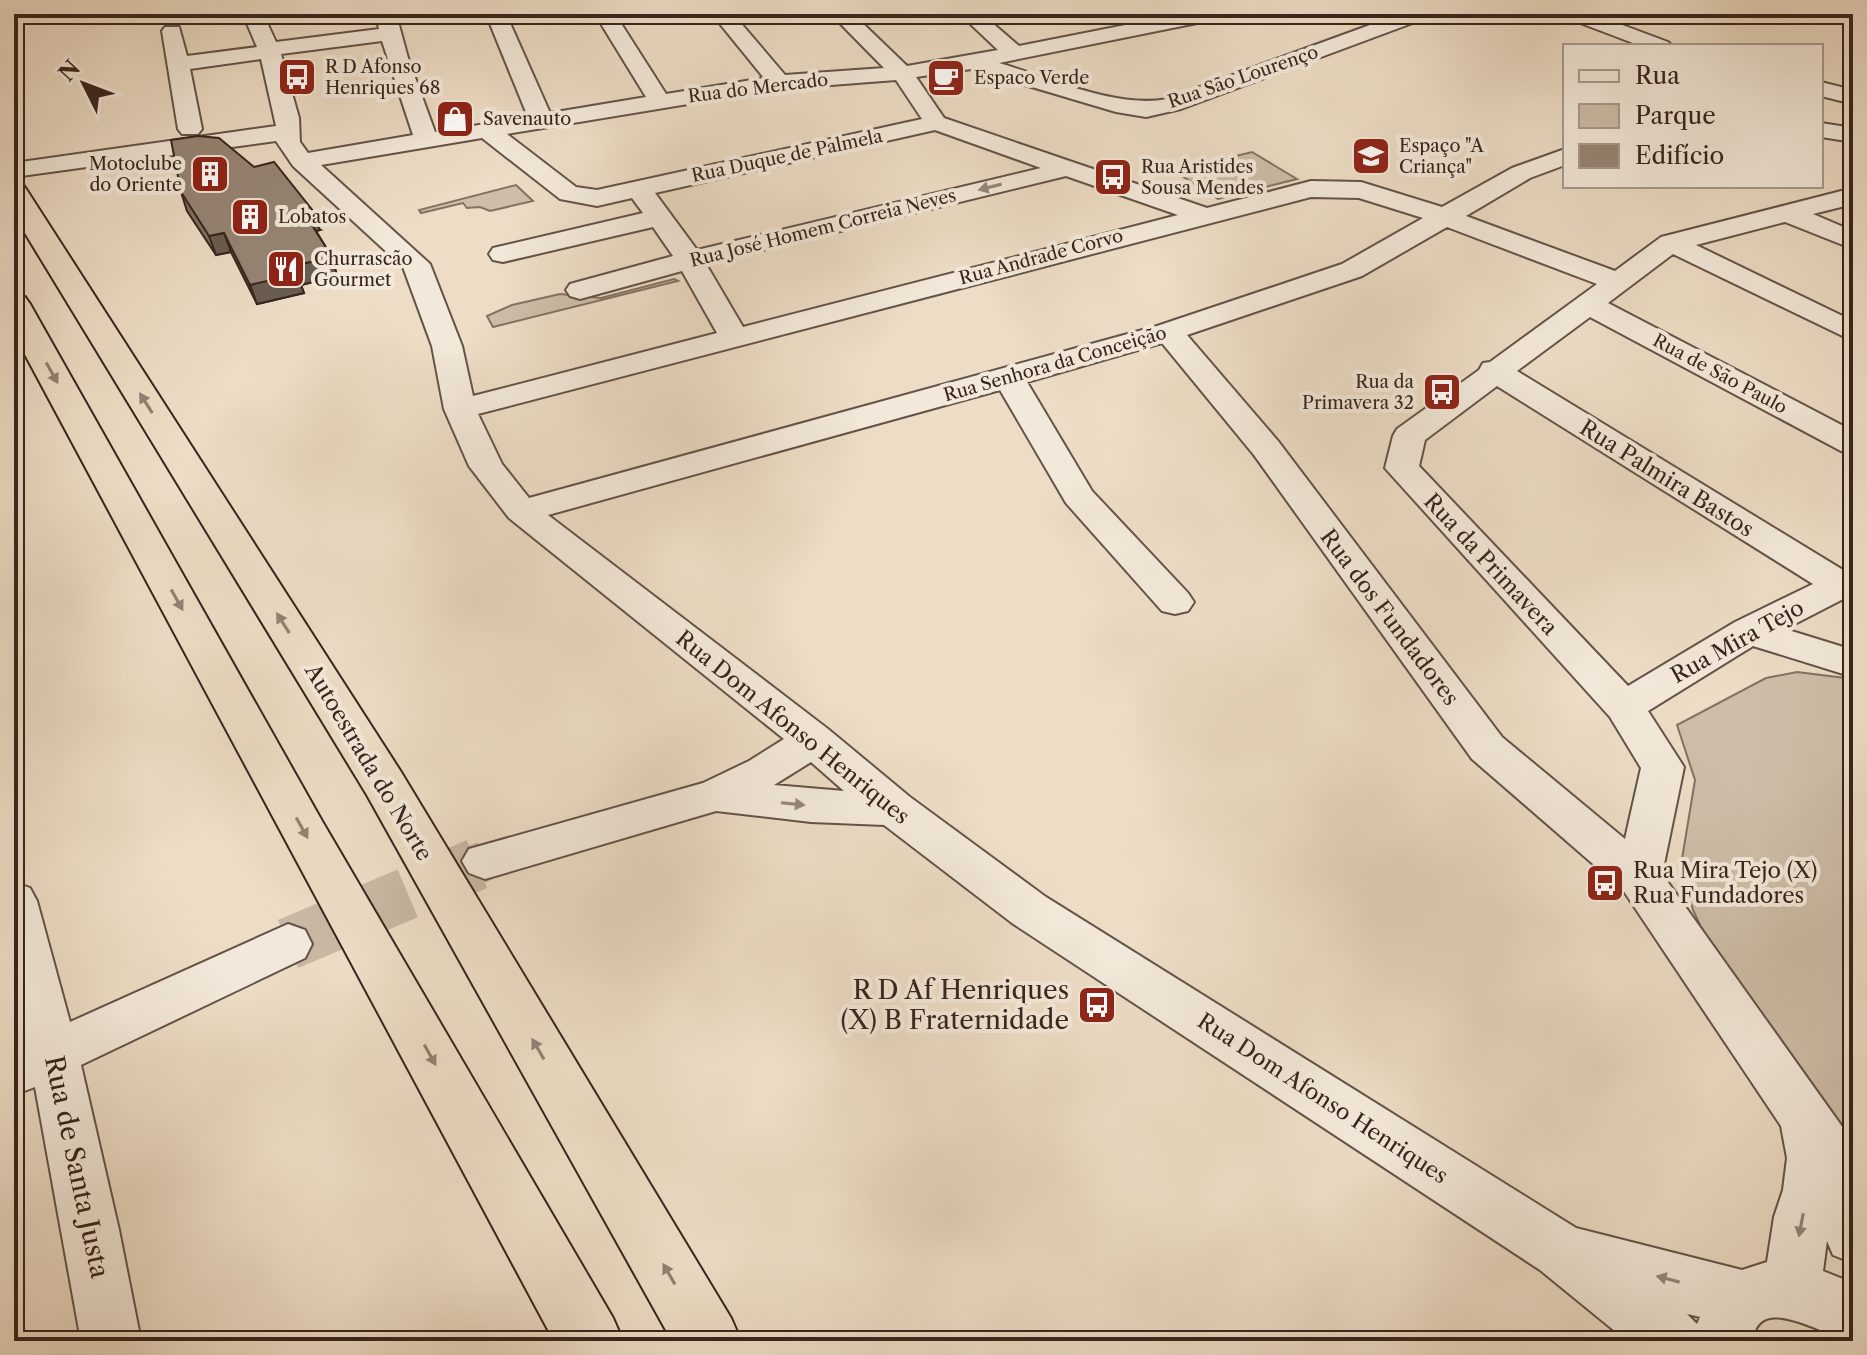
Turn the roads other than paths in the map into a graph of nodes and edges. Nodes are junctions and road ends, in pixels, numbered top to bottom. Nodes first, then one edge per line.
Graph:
1 (253, 14) edge
2 (605, 14) edge
3 (722, 14) edge
4 (970, 14) edge
5 (1212, 14) edge
6 (1419, 14) edge
7 (1574, 14) edge
8 (502, 15) edge
9 (853, 16) edge
10 (388, 24) edge
11 (172, 31) dead end
12 (1656, 44) edge
13 (269, 50) junction
14 (1014, 53) junction
15 (972, 62) junction
16 (177, 64) junction
17 (902, 73) junction
18 (779, 82) junction
19 (1823, 90) edge
20 (1853, 97) edge
21 (660, 102) junction
22 (541, 120) junction
23 (936, 123) junction
24 (190, 129) dead end
25 (485, 129) junction
26 (1823, 130) edge
27 (286, 132) junction
28 (1853, 135) edge
29 (426, 139) junction
30 (1563, 157) edge
31 (302, 161) junction
32 (1066, 169) junction
33 (14, 170) edge
34 (639, 189) junction
35 (14, 192) edge
36 (1853, 196) edge
37 (1787, 213) junction
38 (1202, 215) junction
39 (1445, 217) junction
40 (658, 218) junction
41 (1853, 241) edge
42 (1671, 243) junction
43 (503, 254) dead end
44 (690, 260) junction
45 (1617, 282) junction
46 (580, 290) dead end
47 (14, 304) edge
48 (1588, 304) junction
49 (1168, 332) junction
50 (1853, 332) edge
51 (735, 338) junction
52 (1494, 370) junction
53 (1009, 378) junction
54 (460, 409) junction
55 (1853, 444) edge
56 (521, 511) junction
57 (1847, 582) edge
58 (1175, 602) dead end
59 (1749, 631) junction
60 (1853, 664) edge
61 (1624, 707) junction
62 (813, 740) junction
63 (716, 795) junction
64 (894, 809) junction
65 (485, 861) tunnel mouth
66 (1639, 877) junction
67 (14, 901) edge
68 (288, 944) tunnel mouth
69 (34, 1063) edge
70 (1807, 1122) junction
71 (1853, 1236) edge
72 (1560, 1250) junction
73 (1752, 1310) edge
74 (1853, 1315) edge
75 (111, 1341) edge
76 (590, 1341) edge
77 (708, 1341) edge
78 (1674, 1341) edge

1 - 13 street, Rua Dom Afonso Henriques
2 - 21 street
3 - 18 street
4 - 14 street
5 - 14 street, Rua do Mercado
6 - 15 street, Rua São Lourenço
7 - 12 street
8 - 22 street
9 - 17 street
10 - 13 street
10 - 29 street
11 - 16 street
13 - 16 street
13 - 27 street, Rua Dom Afonso Henriques
14 - 15 street, Rua do Mercado
15 - 17 street, Rua do Mercado
16 - 24 street
17 - 18 street, Rua do Mercado
17 - 23 street
18 - 21 street, Rua do Mercado
19 - 20 street
21 - 22 street, Rua do Mercado
22 - 25 street, Rua do Mercado
23 - 32 street
23 - 34 street, Rua Duque de Palmela
25 - 29 street, Rua do Mercado
25 - 34 street, Rua Duque de Palmela
26 - 28 street
27 - 31 street, Rua Dom Afonso Henriques
27 - 33 street
29 - 31 street, Rua do Mercado
30 - 39 street, Rua Senhora da Conceição
31 - 54 street, Rua Dom Afonso Henriques
32 - 38 street
32 -> 44 street, Rua José Homem Correia Neves
34 - 40 street
77 -> 35 highway, Autoestrada do Norte
36 - 37 street, Rua da Primavera
37 - 41 street
37 - 42 street, Rua da Primavera
38 - 39 street, Rua Andrade Corvo
38 - 51 street, Rua Andrade Corvo
39 - 45 street, Rua Andrade Corvo
39 - 49 street, Rua Senhora da Conceição
40 - 43 street
40 - 44 street
42 - 45 street, Rua da Primavera
42 - 50 street
44 - 46 street, Rua José Homem Correia Neves
44 - 51 street
45 - 48 street, Rua da Primavera
47 -> 76 highway
48 - 52 street, Rua da Primavera
48 - 55 street, Rua de São Paulo
49 - 53 street, Rua Senhora da Conceição
49 - 66 street, Rua dos Fundadores
51 - 54 street, Rua Andrade Corvo
52 - 57 street, Rua Palmira Bastos
52 - 61 street, Rua da Primavera
53 - 56 street, Rua Senhora da Conceição
53 - 58 street
54 - 56 street, Rua Dom Afonso Henriques
56 - 62 street, Rua Dom Afonso Henriques
57 - 59 street, Rua Mira Tejo
59 - 60 street
59 - 61 street, Rua Mira Tejo
61 - 66 street, Rua da Primavera
62 - 63 street
62 - 64 street, Rua Dom Afonso Henriques
63 -> 64 street
63 - 65 street
64 - 72 street, Rua Dom Afonso Henriques
66 - 70 street
67 - 69 street, Rua de Santa Justa
68 - 69 street
69 - 75 street, Rua de Santa Justa
70 - 71 street
70 -> 73 street
73 -> 72 street, Rua Dom Afonso Henriques
72 - 78 street, Rua Dom Afonso Henriques
73 - 74 street, Rua Dom Afonso Henriques

